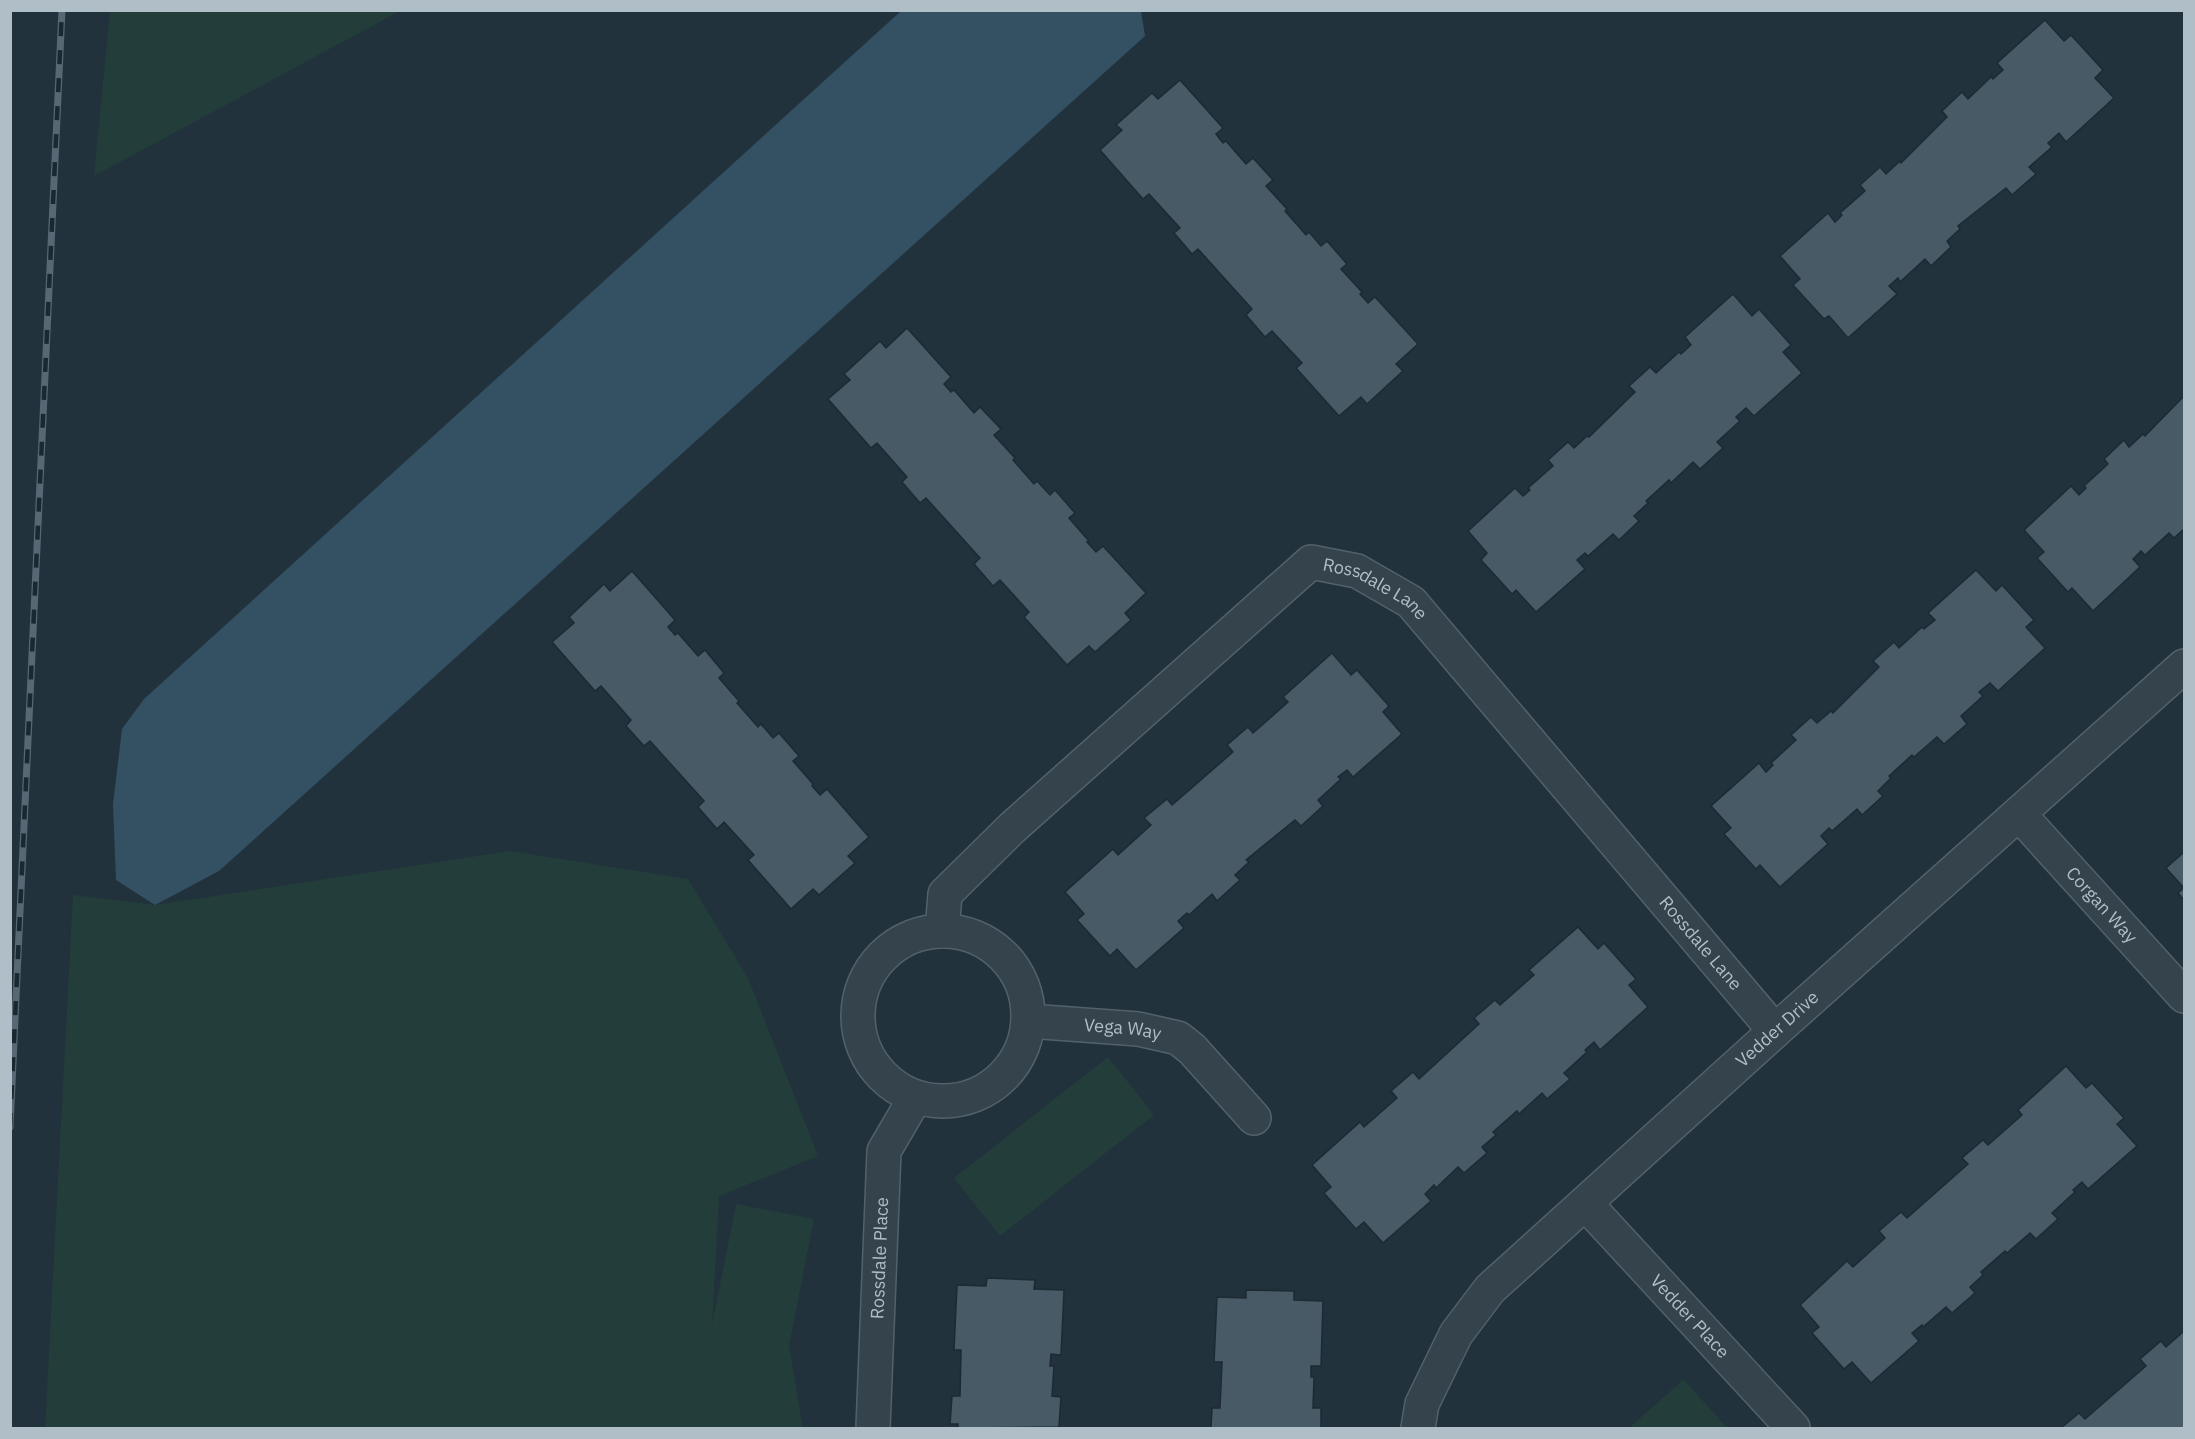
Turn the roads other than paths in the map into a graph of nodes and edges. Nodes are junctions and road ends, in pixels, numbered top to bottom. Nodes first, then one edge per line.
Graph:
1 (2184, 666) edge
2 (2019, 814) junction
3 (942, 931) junction
4 (2184, 996) edge
5 (1029, 1021) junction
6 (1775, 1031) junction
7 (915, 1098) junction
8 (1254, 1118) dead end
9 (1586, 1204) junction
10 (873, 1428) edge
11 (1418, 1428) edge
12 (1793, 1428) edge

1 - 2 street, Vedder Drive
2 - 4 street, Corgan Way
2 - 6 street, Vedder Drive
3 - 5 street
3 - 6 street, Rossdale Lane
3 - 7 street
5 - 7 street
5 - 8 street, Vega Way
6 - 9 street, Vedder Drive
7 - 10 street, Rossdale Place
9 - 11 street, Vedder Drive
9 - 12 street, Vedder Place

